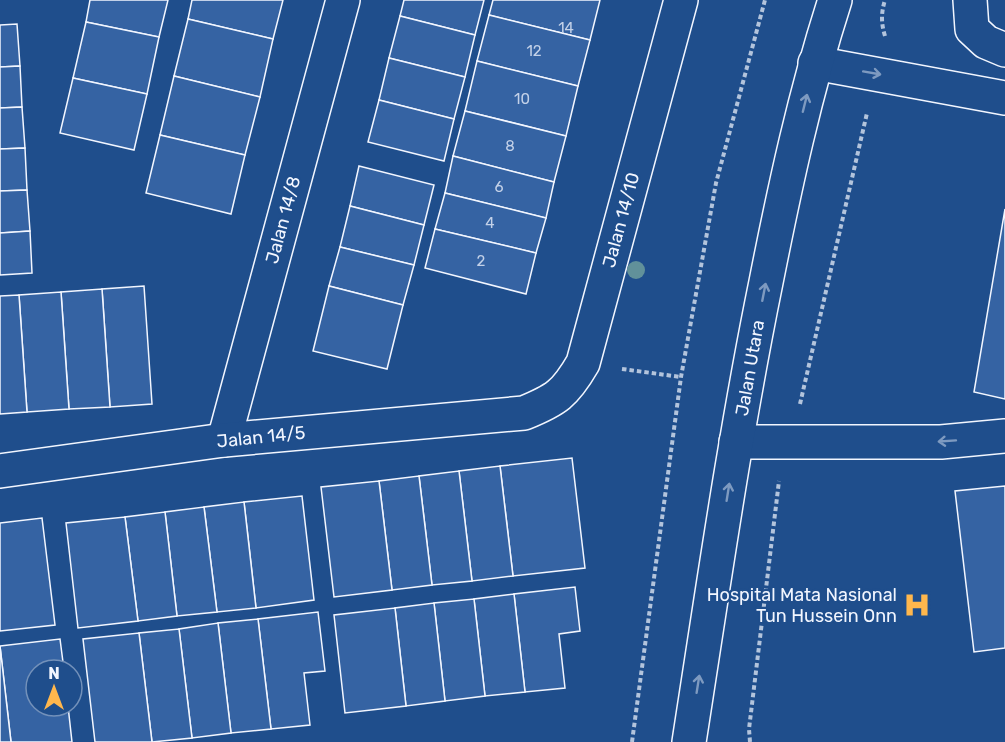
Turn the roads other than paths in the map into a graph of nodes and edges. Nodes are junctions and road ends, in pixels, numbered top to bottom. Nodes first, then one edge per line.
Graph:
1 (343, 0) edge
2 (681, 0) edge
3 (835, 0) edge
4 (970, 0) edge
5 (1005, 50) edge
6 (815, 63) junction
7 (1005, 98) edge
8 (524, 413) joint
9 (1005, 436) edge
10 (224, 440) junction
11 (736, 442) junction
12 (0, 471) edge
13 (688, 742) edge

1 - 10 street, Jalan 14/8
2 - 8 street, Jalan 14/10
3 - 6 street, Jalan Utara
4 - 5 street
6 -> 7 street
11 -> 6 street, Jalan Utara
8 - 10 street, Jalan 14/5
9 -> 11 street
10 - 12 street, Jalan 14/5
13 -> 11 street, Jalan Utara

